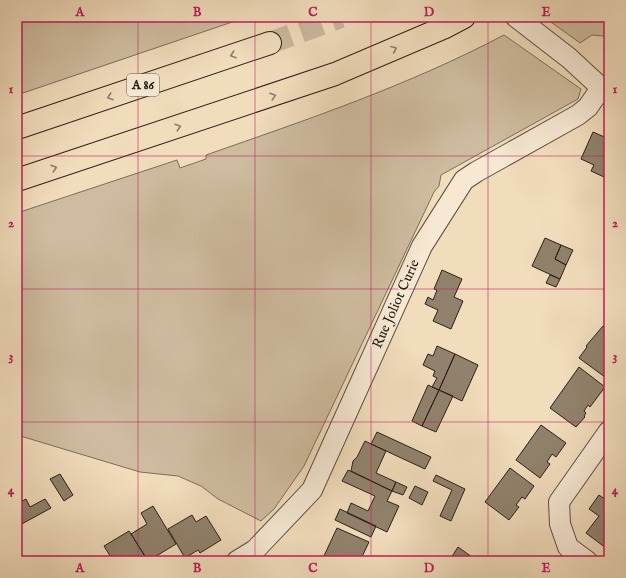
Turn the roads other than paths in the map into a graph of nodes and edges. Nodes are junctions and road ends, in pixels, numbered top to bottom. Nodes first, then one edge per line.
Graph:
1 (464, 17) edge
2 (516, 17) edge
3 (270, 42) tunnel mouth
4 (605, 91) edge
5 (17, 128) edge
6 (17, 180) edge
7 (609, 431) edge
8 (237, 561) edge
9 (587, 561) edge

6 -> 1 highway
2 - 4 street
3 -> 5 highway, A 86
4 - 8 street, Rue Joliot Curie
7 - 9 street

